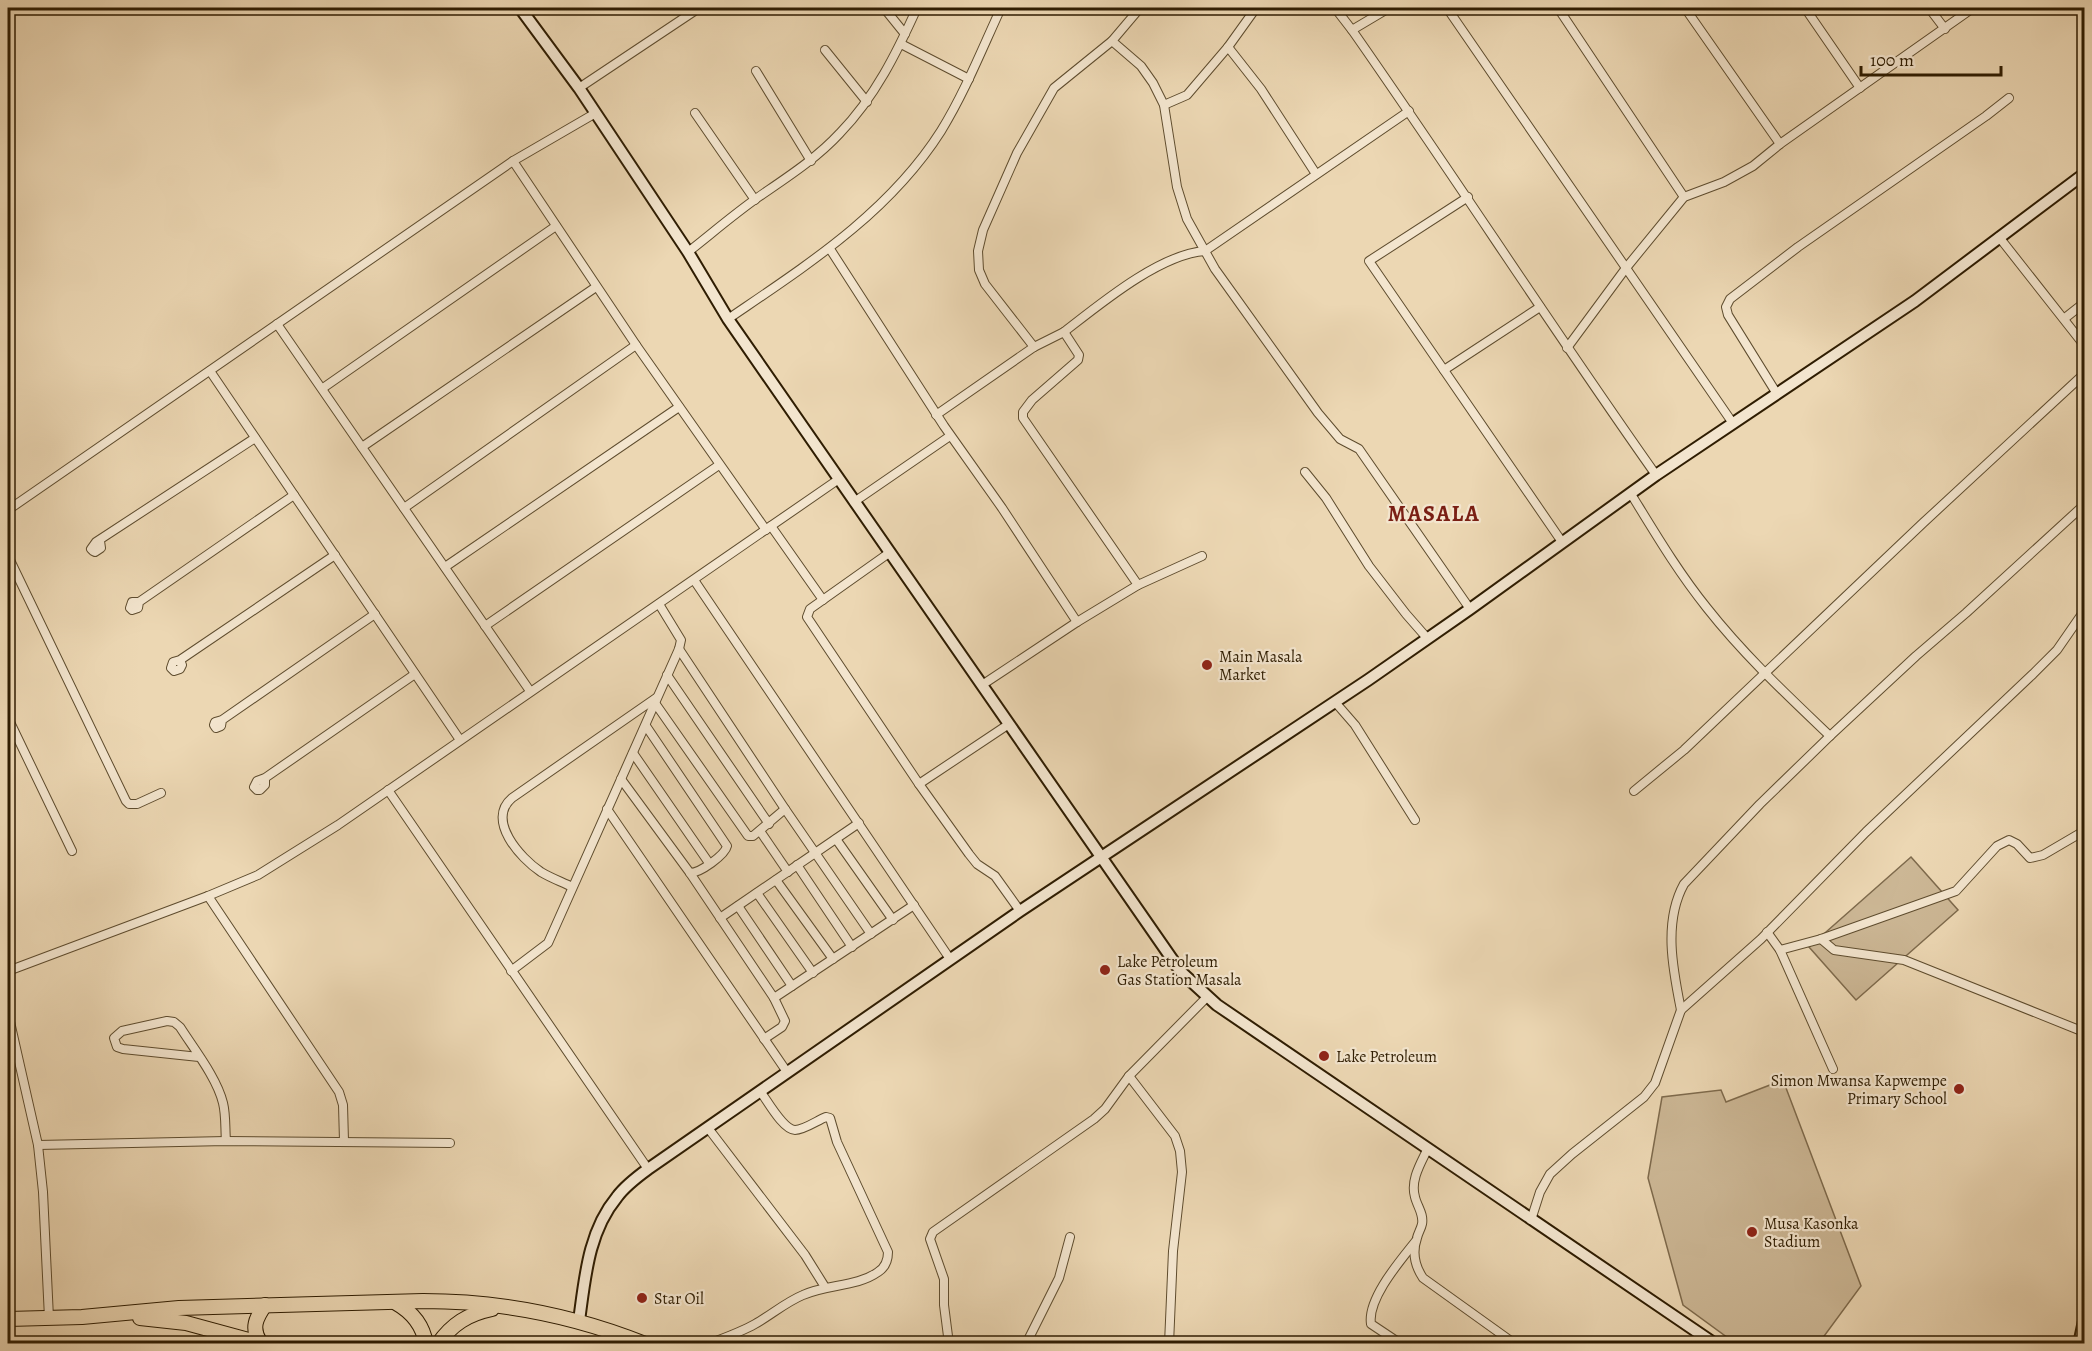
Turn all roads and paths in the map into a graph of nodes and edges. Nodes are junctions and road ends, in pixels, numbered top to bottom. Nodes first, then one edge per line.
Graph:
1 (520, 8) edge
2 (699, 8) edge
3 (884, 8) edge
4 (916, 8) edge
5 (1001, 8) edge
6 (1140, 8) edge
7 (1256, 8) edge
8 (1335, 8) edge
9 (1389, 8) edge
10 (1447, 8) edge
11 (1558, 8) edge
12 (1685, 8) edge
13 (1805, 8) edge
14 (1929, 8) edge
15 (1973, 8) edge
16 (1945, 29) junction
17 (1352, 30) junction
18 (905, 34) junction
19 (1112, 41) junction
20 (901, 44) junction
21 (1228, 47) junction
22 (825, 50) dead end
23 (756, 71) dead end
24 (969, 79) junction
25 (579, 88) junction
26 (1860, 88) junction
27 (2009, 98) dead end
28 (867, 102) junction
29 (1164, 105) junction
30 (1409, 111) junction
31 (695, 113) dead end
32 (594, 114) junction
33 (1780, 144) junction
34 (513, 161) junction
35 (811, 161) junction
36 (1316, 174) junction
37 (2085, 174) edge
38 (1468, 197) junction
39 (1684, 197) junction
40 (755, 200) junction
41 (556, 226) junction
42 (2000, 237) junction
43 (830, 249) junction
44 (1205, 251) junction
45 (688, 252) junction
46 (1626, 268) junction
47 (596, 287) junction
48 (2085, 303) edge
49 (1540, 307) junction
50 (2065, 318) junction
51 (728, 319) junction
52 (277, 324) junction
53 (1064, 332) junction
54 (636, 345) junction
55 (2085, 345) edge
56 (1034, 347) junction
57 (1567, 348) junction
58 (1444, 370) junction
59 (210, 371) junction
60 (2085, 374) edge
61 (323, 388) junction
62 (1777, 394) junction
63 (679, 407) junction
64 (936, 415) junction
65 (1732, 422) junction
66 (950, 436) junction
67 (255, 438) junction
68 (362, 447) junction
69 (719, 465) junction
70 (1305, 472) dead end
71 (1656, 475) junction
72 (839, 480) junction
73 (1631, 494) junction
74 (294, 495) junction
75 (854, 502) junction
76 (2085, 505) edge
77 (404, 508) junction
78 (8, 510) edge
79 (769, 528) junction
80 (100, 541) dead end
81 (1562, 542) junction
82 (889, 553) junction
83 (335, 555) junction
84 (8, 556) edge
85 (1202, 556) dead end
86 (445, 567) junction
87 (694, 580) junction
88 (1138, 585) junction
89 (823, 600) junction
90 (139, 602) dead end
91 (659, 604) junction
92 (1470, 609) junction
93 (2085, 611) edge
94 (375, 614) junction
95 (1077, 622) junction
96 (485, 626) junction
97 (1427, 638) junction
98 (679, 649) junction
99 (180, 660) dead end
100 (1765, 673) junction
101 (415, 674) junction
102 (667, 675) junction
103 (982, 685) junction
104 (530, 692) junction
105 (656, 700) junction
106 (1335, 702) junction
107 (8, 718) edge
108 (222, 720) dead end
109 (1010, 724) junction
110 (646, 726) junction
111 (1830, 736) junction
112 (460, 740) junction
113 (633, 753) junction
114 (265, 778) dead end
115 (621, 779) junction
116 (919, 784) junction
117 (388, 790) junction
118 (1634, 791) dead end
119 (161, 793) dead end
120 (607, 809) junction
121 (785, 809) junction
122 (1415, 820) dead end
123 (859, 823) junction
124 (769, 824) junction
125 (760, 831) junction
126 (2085, 831) edge
127 (836, 839) junction
128 (72, 851) dead end
129 (815, 853) junction
130 (1101, 858) junction
131 (710, 863) junction
132 (797, 865) junction
133 (788, 872) junction
134 (690, 873) junction
135 (776, 880) junction
136 (572, 887) junction
137 (757, 893) junction
138 (208, 896) junction
139 (914, 905) junction
140 (738, 906) junction
141 (1020, 910) junction
142 (720, 918) junction
143 (893, 920) junction
144 (1767, 932) junction
145 (871, 934) junction
146 (1821, 939) junction
147 (852, 946) junction
148 (1780, 950) junction
149 (833, 959) junction
150 (950, 959) junction
151 (8, 971) edge
152 (511, 971) junction
153 (813, 973) junction
154 (792, 986) junction
155 (1207, 997) junction
156 (774, 998) junction
157 (1681, 1011) junction
158 (8, 1012) edge
159 (2085, 1032) edge
160 (764, 1039) junction
161 (199, 1057) junction
162 (1833, 1069) dead end
163 (787, 1072) junction
164 (1129, 1076) junction
165 (760, 1091) junction
166 (708, 1128) junction
167 (226, 1141) junction
168 (344, 1141) junction
169 (450, 1143) dead end
170 (38, 1145) junction
171 (1428, 1148) junction
172 (648, 1169) junction
173 (1532, 1220) junction
174 (1070, 1237) dead end
175 (1416, 1241) junction
176 (825, 1287) junction
177 (396, 1303) junction
178 (265, 1305) junction
179 (503, 1307) junction
180 (111, 1314) junction
181 (49, 1318) junction
182 (8, 1319) edge
183 (579, 1321) junction
184 (2085, 1321) edge
185 (261, 1343) edge
186 (426, 1344) edge
187 (438, 1344) edge
188 (645, 1344) edge
189 (708, 1344) edge
190 (949, 1344) edge
191 (1026, 1344) edge
192 (1170, 1344) edge
193 (1401, 1344) edge
194 (1515, 1344) edge
195 (1715, 1344) edge
196 (2079, 1344) edge

1 - 25 street
2 - 25 street
3 - 18 street
4 - 18 street
5 - 24 street
6 - 19 street
7 - 21 street
8 - 17 street
9 - 17 street
10 - 46 street
11 - 39 street
12 - 33 street
13 - 26 street
14 - 16 street
15 - 16 street
16 - 26 street
17 - 30 street
18 - 20 street
19 - 29 street
19 - 56 street
20 - 24 street
20 - 28 street
21 - 29 street
21 - 36 street
22 - 28 street
23 - 35 street
24 - 43 street
25 - 32 street
26 - 33 street
27 - 62 street
28 - 35 street
29 - 44 street
30 - 36 street
30 - 38 street
31 - 40 street
32 - 34 street
32 - 45 street
33 - 39 street
34 - 41 street
34 - 52 street
35 - 40 street
36 - 44 street
37 - 42 street
38 - 49 street
38 - 58 street
39 - 46 street
40 - 45 street
41 - 47 street
41 - 61 street
42 - 50 street
42 - 62 street
43 - 51 street
43 - 64 street
44 - 53 street
44 - 92 street
45 - 51 street
46 - 57 street
46 - 65 street
47 - 54 street
47 - 68 street
48 - 50 street
49 - 57 street
49 - 58 street
50 - 55 street
51 - 72 street
52 - 59 street
52 - 61 street
53 - 56 street
53 - 88 street
54 - 63 street
54 - 77 street
56 - 64 street
57 - 71 street
58 - 81 street
59 - 67 street
59 - 78 street
60 - 100 street
61 - 68 street
62 - 65 street
63 - 69 street
63 - 86 street
64 - 66 street
65 - 71 street
66 - 75 street
66 - 95 street
67 - 74 street
67 - 80 street
68 - 77 street
69 - 79 street
69 - 96 street
70 - 97 street
71 - 73 street
72 - 75 street
72 - 79 street
73 - 81 street
73 - 100 street
74 - 83 street
74 - 90 street
75 - 82 street
76 - 111 street
77 - 86 street
79 - 87 street
79 - 89 street
81 - 92 street
82 - 89 street
82 - 103 street
83 - 94 street
83 - 99 street
84 - 119 street
85 - 88 street
86 - 96 street
87 - 91 street
87 - 123 street
88 - 95 street
89 - 116 street
91 - 98 street
91 - 104 street
92 - 97 street
93 - 144 street
94 - 101 street
94 - 108 street
95 - 103 street
96 - 104 street
97 - 106 street
98 - 102 street
98 - 121 street
100 - 111 street
100 - 118 street
101 - 112 street
101 - 114 street
102 - 105 street
102 - 124 street
103 - 109 street
104 - 112 street
105 - 110 street
105 - 125 street
105 - 136 street
106 - 122 street
106 - 130 street
107 - 128 street
109 - 116 street
109 - 130 street
110 - 113 street
110 - 131 street
111 - 157 street
112 - 117 street
113 - 115 street
113 - 131 street
115 - 120 street
115 - 134 street
116 - 141 street
117 - 138 street
117 - 152 street
120 - 136 street
120 - 160 street
121 - 124 street
121 - 129 street
123 - 127 street
123 - 139 street
124 - 125 street
125 - 133 street
126 - 146 street
127 - 129 street
127 - 143 street
129 - 132 street
129 - 145 street
130 - 141 street
130 - 155 street
131 - 134 street
132 - 133 street
132 - 147 street
133 - 135 street
134 - 142 street
135 - 137 street
135 - 149 street
136 - 152 street
137 - 140 street
137 - 153 street
138 - 151 street
138 - 168 street
139 - 143 street
139 - 150 street
140 - 142 street
140 - 154 street
141 - 150 street
142 - 156 street
143 - 145 street
144 - 148 street
144 - 157 street
145 - 147 street
146 - 148 street
146 - 159 street
147 - 149 street
148 - 162 street
149 - 153 street
150 - 163 street
152 - 172 street
153 - 154 street
154 - 156 street
155 - 164 street
155 - 171 street
156 - 160 street
157 - 173 street
158 - 170 street
160 - 163 street
161 - 161 street
161 - 167 street
163 - 165 street
164 - 190 street
164 - 192 street
165 - 166 street
165 - 176 street
166 - 172 street
166 - 176 street
167 - 168 street
167 - 170 street
168 - 169 street
170 - 181 street
171 - 173 street
171 - 175 street
172 - 183 street
173 - 195 street
174 - 191 street
175 - 193 street
175 - 194 street
176 - 189 street
177 - 178 highway
177 - 179 highway
177 - 186 highway
178 - 180 highway
178 - 185 highway
179 - 183 highway
179 - 187 highway
180 - 181 highway
180 - 185 highway
181 - 182 highway
183 - 188 highway
184 - 196 street

